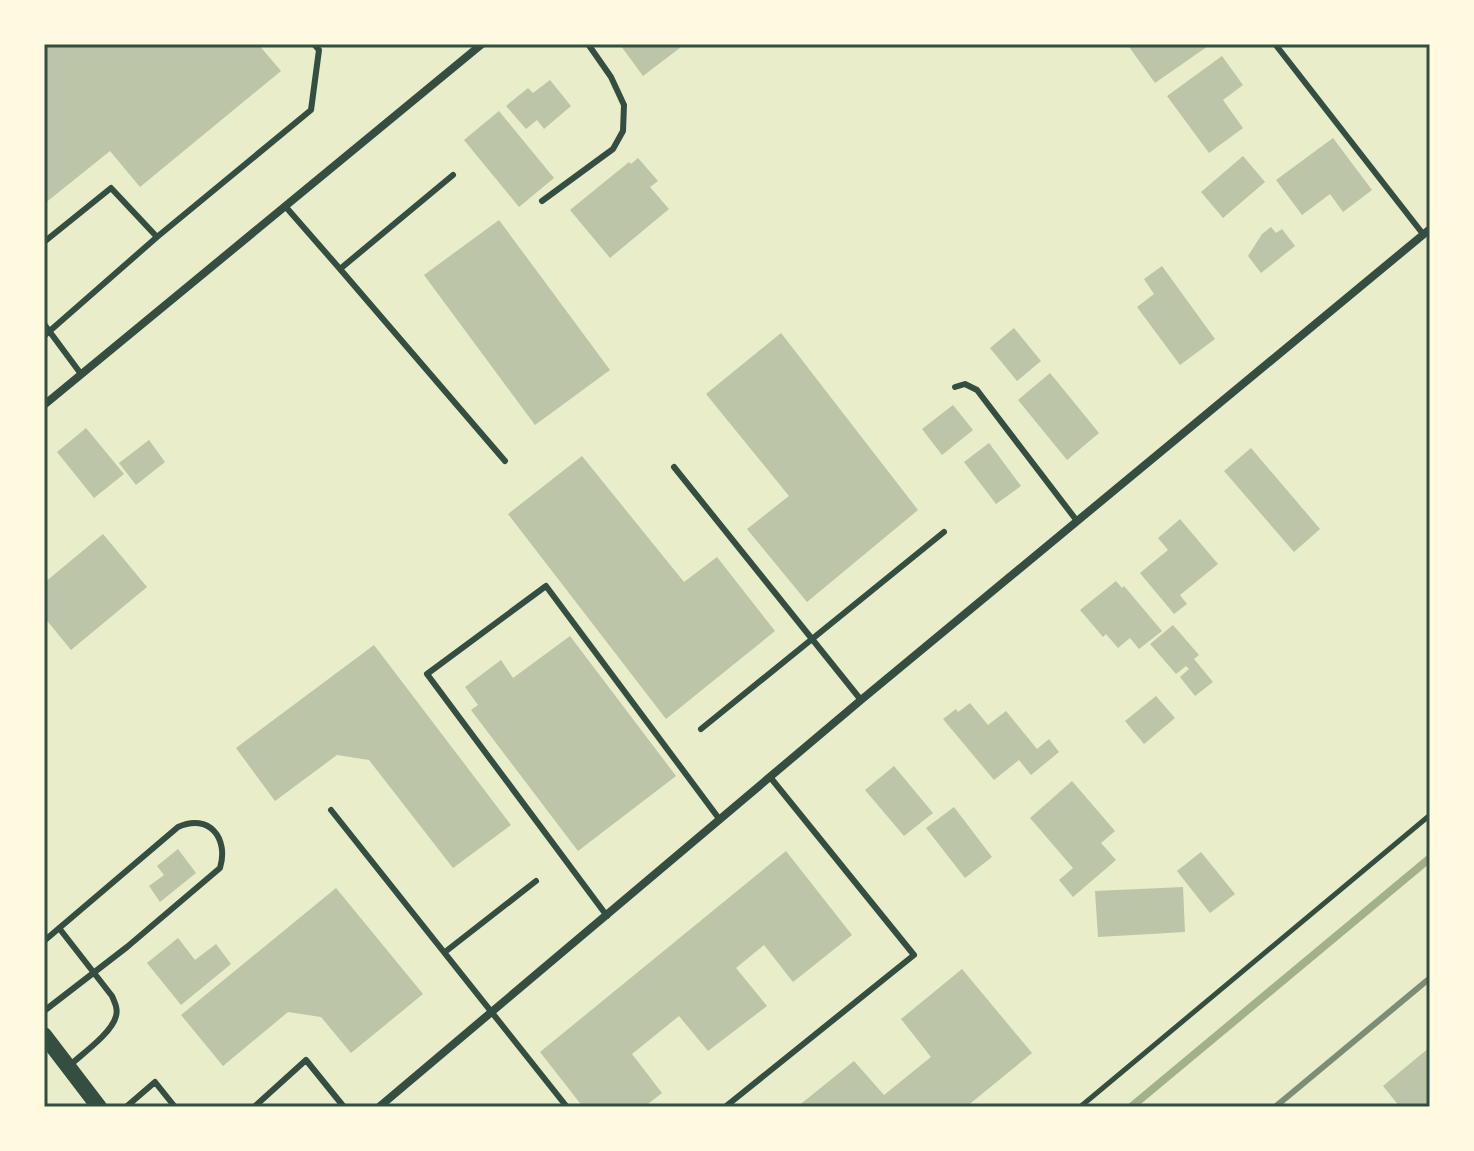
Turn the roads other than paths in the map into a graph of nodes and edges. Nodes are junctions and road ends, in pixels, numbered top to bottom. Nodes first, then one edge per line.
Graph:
1 (314, 44) edge
2 (482, 44) edge
3 (588, 44) edge
4 (1275, 44) edge
5 (453, 175) dead end
6 (542, 201) dead end
7 (285, 206) junction
8 (1426, 232) edge
9 (157, 237) junction
10 (44, 242) edge
11 (340, 269) junction
12 (44, 324) edge
13 (47, 334) edge
14 (81, 374) junction
15 (955, 387) dead end
16 (44, 405) edge
17 (505, 461) dead end
18 (674, 467) dead end
19 (1077, 521) junction
20 (944, 532) dead end
21 (812, 640) junction
22 (861, 700) junction
23 (701, 729) dead end
24 (770, 777) junction
25 (331, 810) dead end
26 (720, 820) junction
27 (536, 881) dead end
28 (607, 916) junction
29 (59, 928) junction
30 (44, 941) edge
31 (445, 952) junction
32 (94, 973) junction
33 (44, 1011) edge
34 (492, 1013) junction
35 (44, 1035) edge
36 (68, 1066) junction
37 (99, 1107) edge
38 (126, 1107) edge
39 (175, 1107) edge
40 (254, 1107) edge
41 (344, 1107) edge
42 (379, 1107) edge
43 (567, 1107) edge
44 (725, 1107) edge

1 - 9 lane
2 - 7 street
3 - 6 lane
4 - 8 lane
5 - 11 lane
7 - 11 lane
7 - 14 street
8 - 19 street
9 - 10 lane
9 - 13 lane
11 - 17 lane
12 - 13 lane
13 - 14 lane
14 - 16 street
15 - 19 lane
18 - 21 lane
19 - 22 street
20 - 21 lane
21 - 22 lane
21 - 23 lane
22 - 24 street
24 - 26 street
24 - 44 lane
25 - 31 lane
26 - 28 street
26 - 28 lane
27 - 31 lane
28 - 34 street
29 - 30 lane
29 - 32 lane
29 - 32 lane
31 - 34 lane
32 - 33 lane
32 - 36 lane
34 - 42 street
34 - 43 lane
35 - 36 main road
36 - 37 main road
38 - 39 lane
40 - 41 lane

